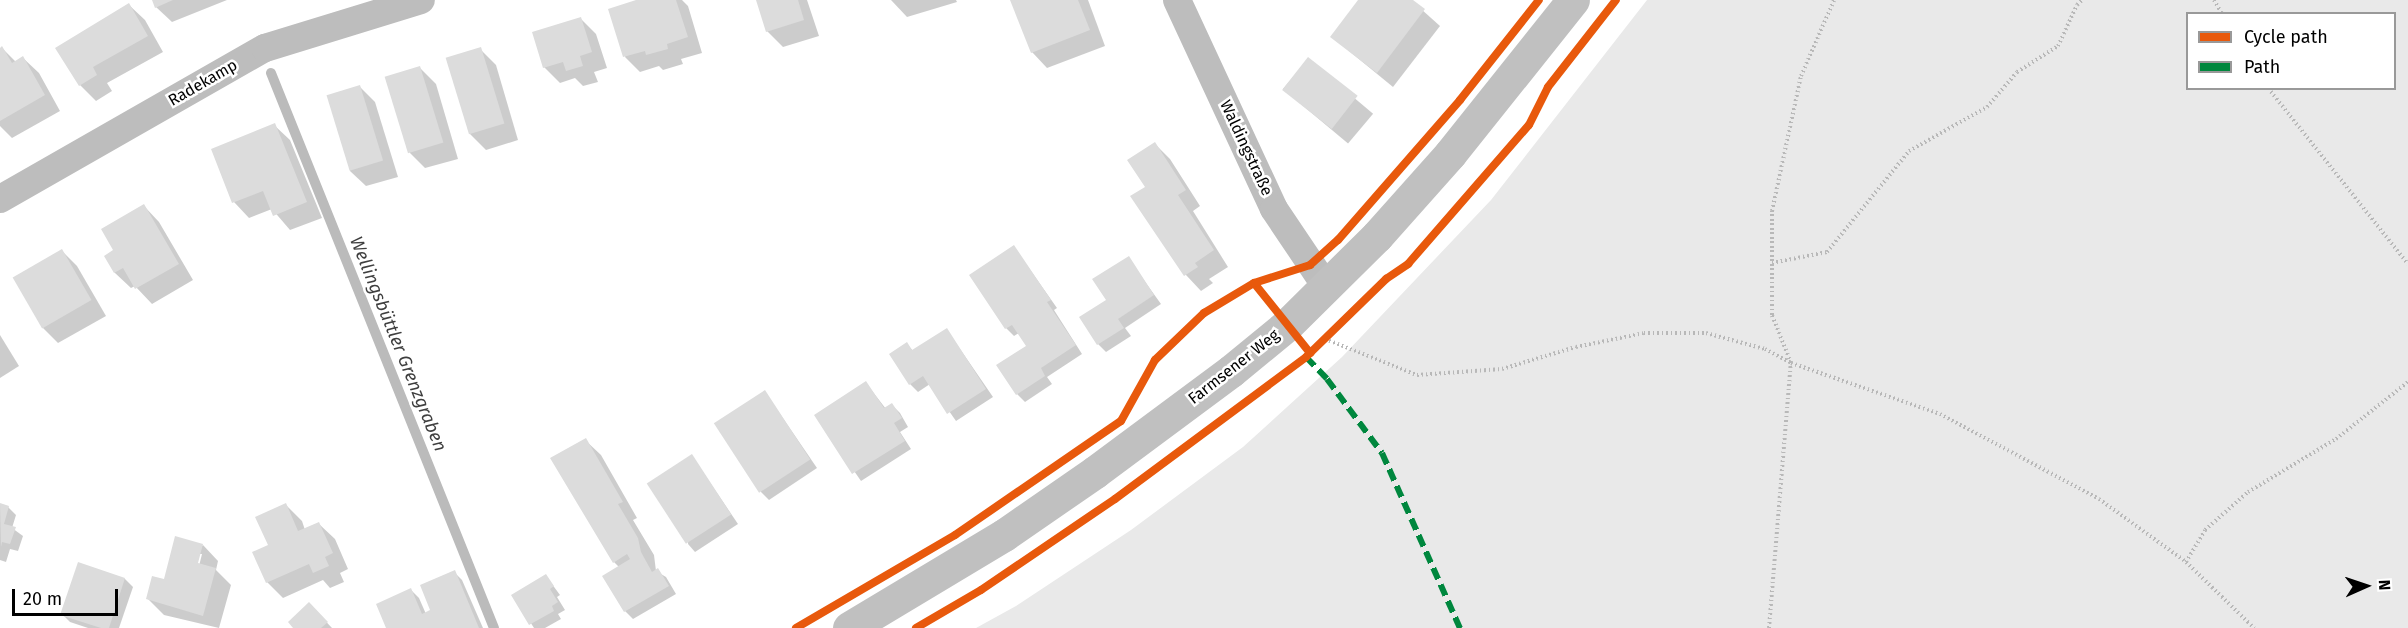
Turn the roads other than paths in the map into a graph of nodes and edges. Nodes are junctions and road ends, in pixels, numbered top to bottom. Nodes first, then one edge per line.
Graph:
1 (421, 0) edge
2 (1178, 0) edge
3 (1573, 0) edge
4 (0, 199) edge
5 (1327, 288) junction
6 (849, 628) edge

1 - 4 street, Radekamp
2 - 5 street, Waldingstraße
3 - 5 main road, Farmsener Weg
5 - 6 main road, Farmsener Weg

